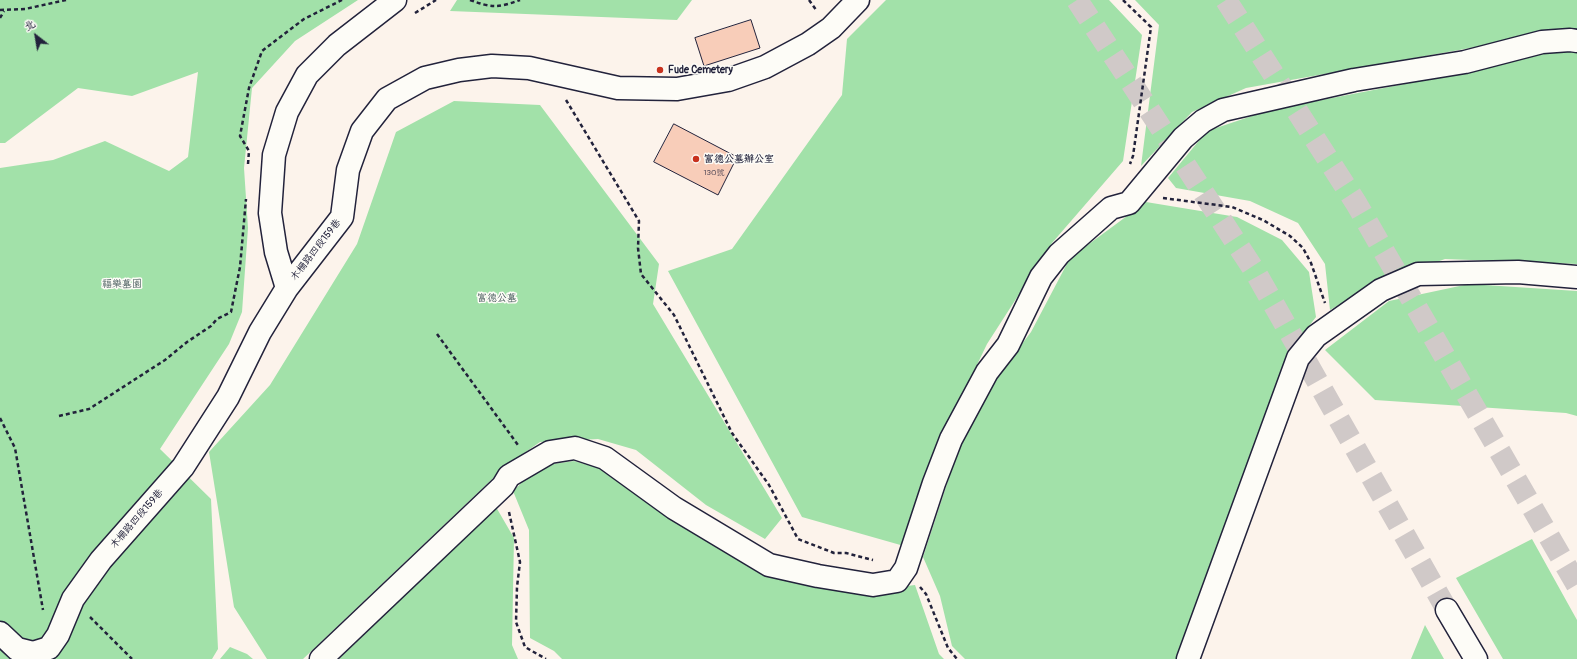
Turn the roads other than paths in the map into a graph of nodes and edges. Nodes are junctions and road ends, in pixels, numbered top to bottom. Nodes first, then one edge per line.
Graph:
1 (395, 0) edge
2 (858, 0) edge
3 (1577, 41) edge
4 (1577, 277) edge
5 (287, 288) junction
6 (1447, 610) tunnel mouth
7 (0, 633) edge
8 (321, 659) edge
9 (1188, 659) edge
10 (1476, 659) edge

1 - 5 main road
2 - 5 main road, 木柵路四段159巷
3 - 8 main road
4 - 9 main road
5 - 7 main road, 木柵路四段159巷
6 - 10 main road

